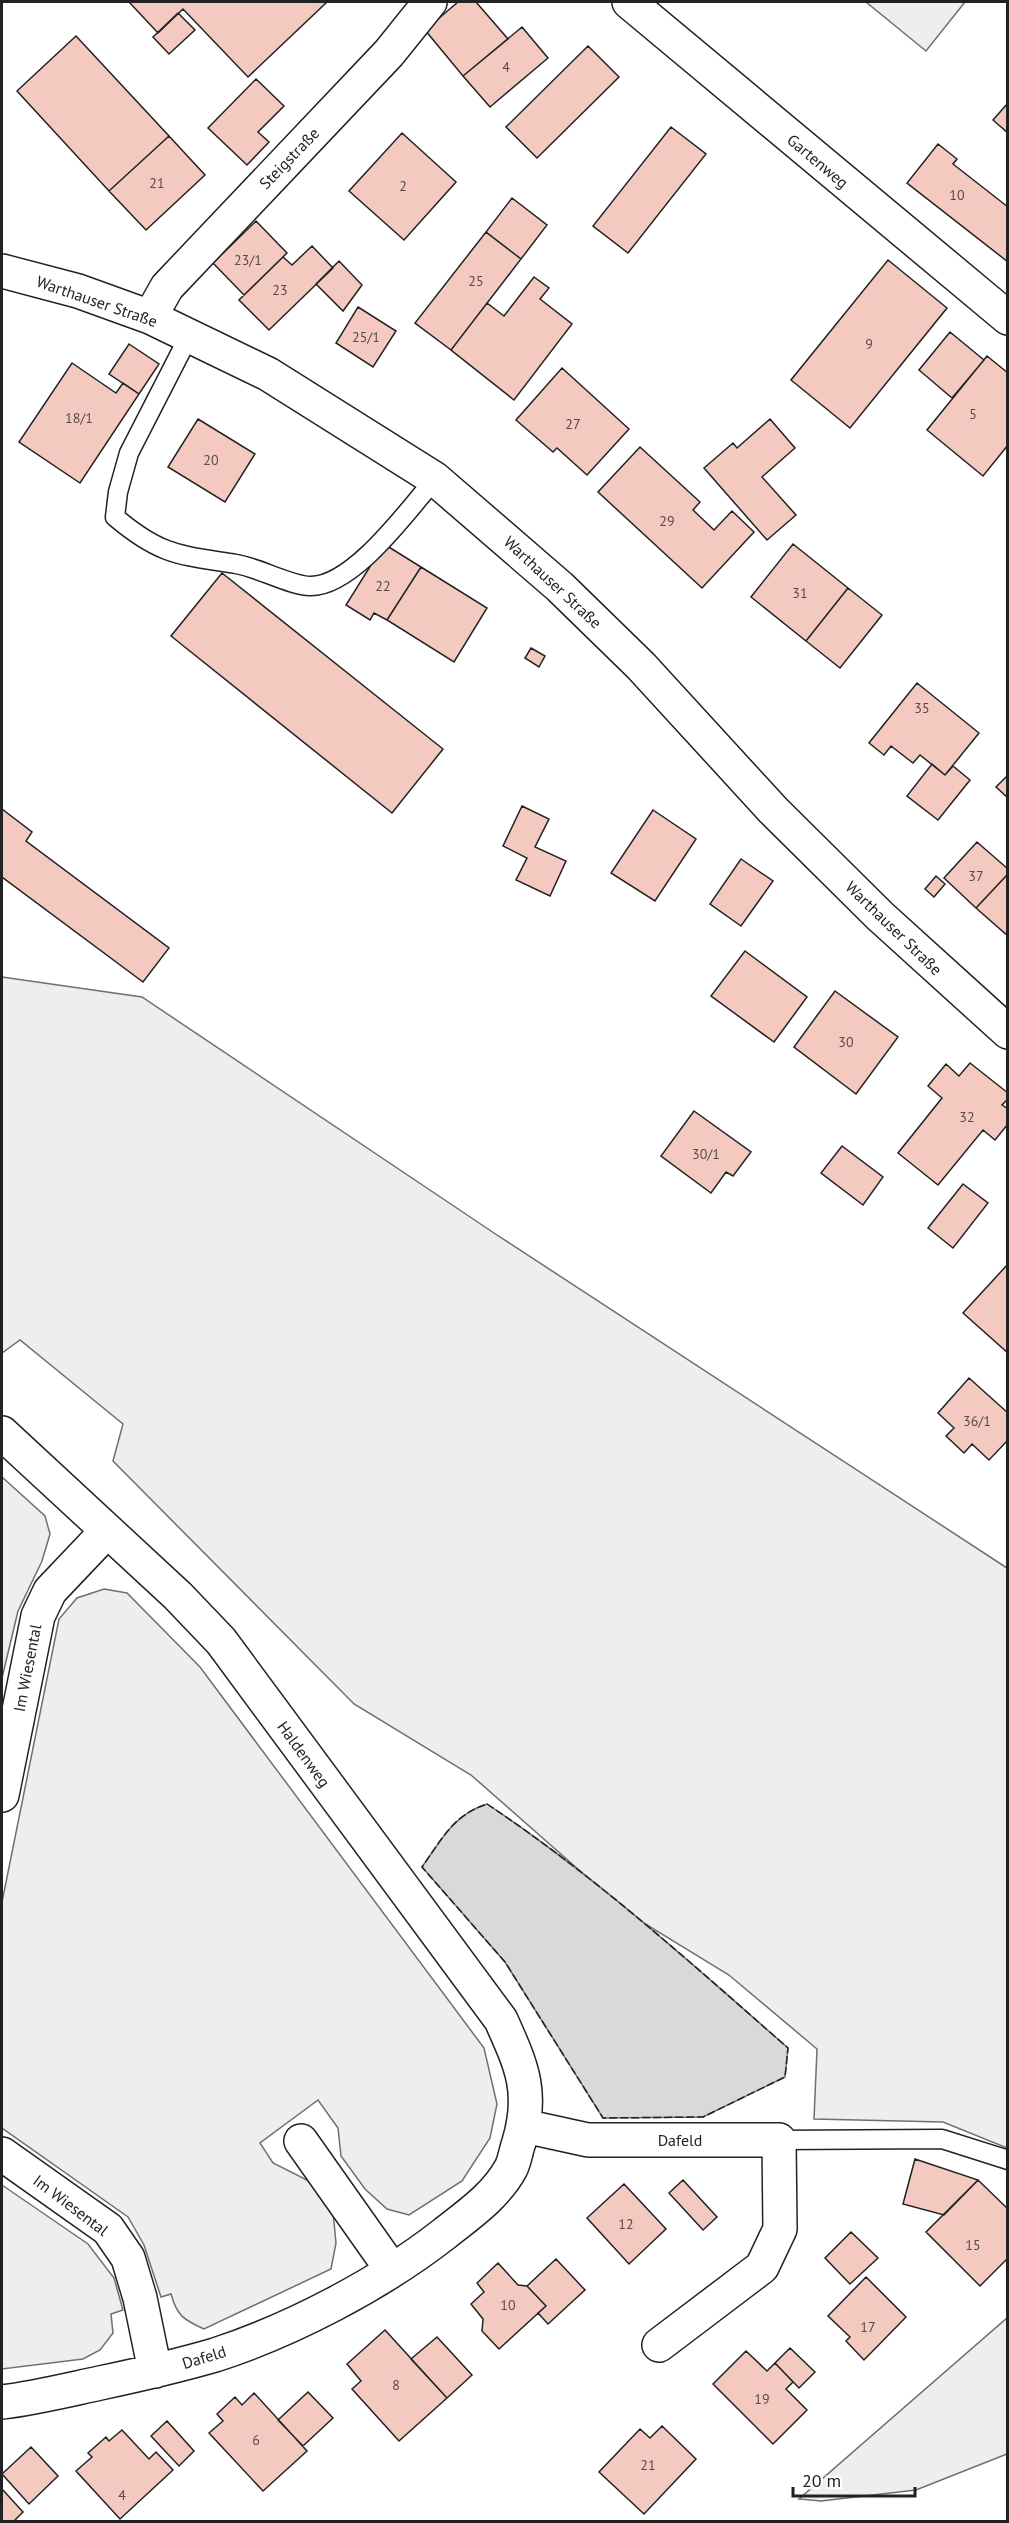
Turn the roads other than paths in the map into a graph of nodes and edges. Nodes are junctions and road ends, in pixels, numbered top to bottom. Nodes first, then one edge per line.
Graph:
1 (430, 2) edge
2 (629, 2) edge
3 (2, 271) edge
4 (150, 317) junction
5 (1008, 318) edge
6 (189, 336) junction
7 (435, 479) junction
8 (1008, 1032) edge
9 (2, 1433) edge
10 (107, 1531) junction
11 (5, 1757) edge
12 (2, 1795) edge
13 (524, 2126) junction
14 (779, 2140) junction
15 (301, 2141) dead end
16 (2, 2154) edge
17 (1008, 2160) edge
18 (392, 2270) junction
19 (659, 2345) dead end
20 (154, 2371) junction
21 (2, 2402) edge

1 - 4 street, Steigstraße
2 - 5 street, Gartenweg
3 - 4 street, Warthauser Straße
4 - 6 street, Warthauser Straße
6 - 7 street, Warthauser Straße
6 - 7 lane
7 - 8 street, Warthauser Straße
9 - 10 street, Haldenweg
10 - 11 street, Im Wiesental
10 - 13 street, Haldenweg
11 - 12 street, Im Wiesental
13 - 14 street, Dafeld
13 - 18 street, Dafeld
14 - 17 lane
14 - 19 street
15 - 18 street
16 - 20 street, Im Wiesental
18 - 20 street, Dafeld
20 - 21 street, Dafeld

